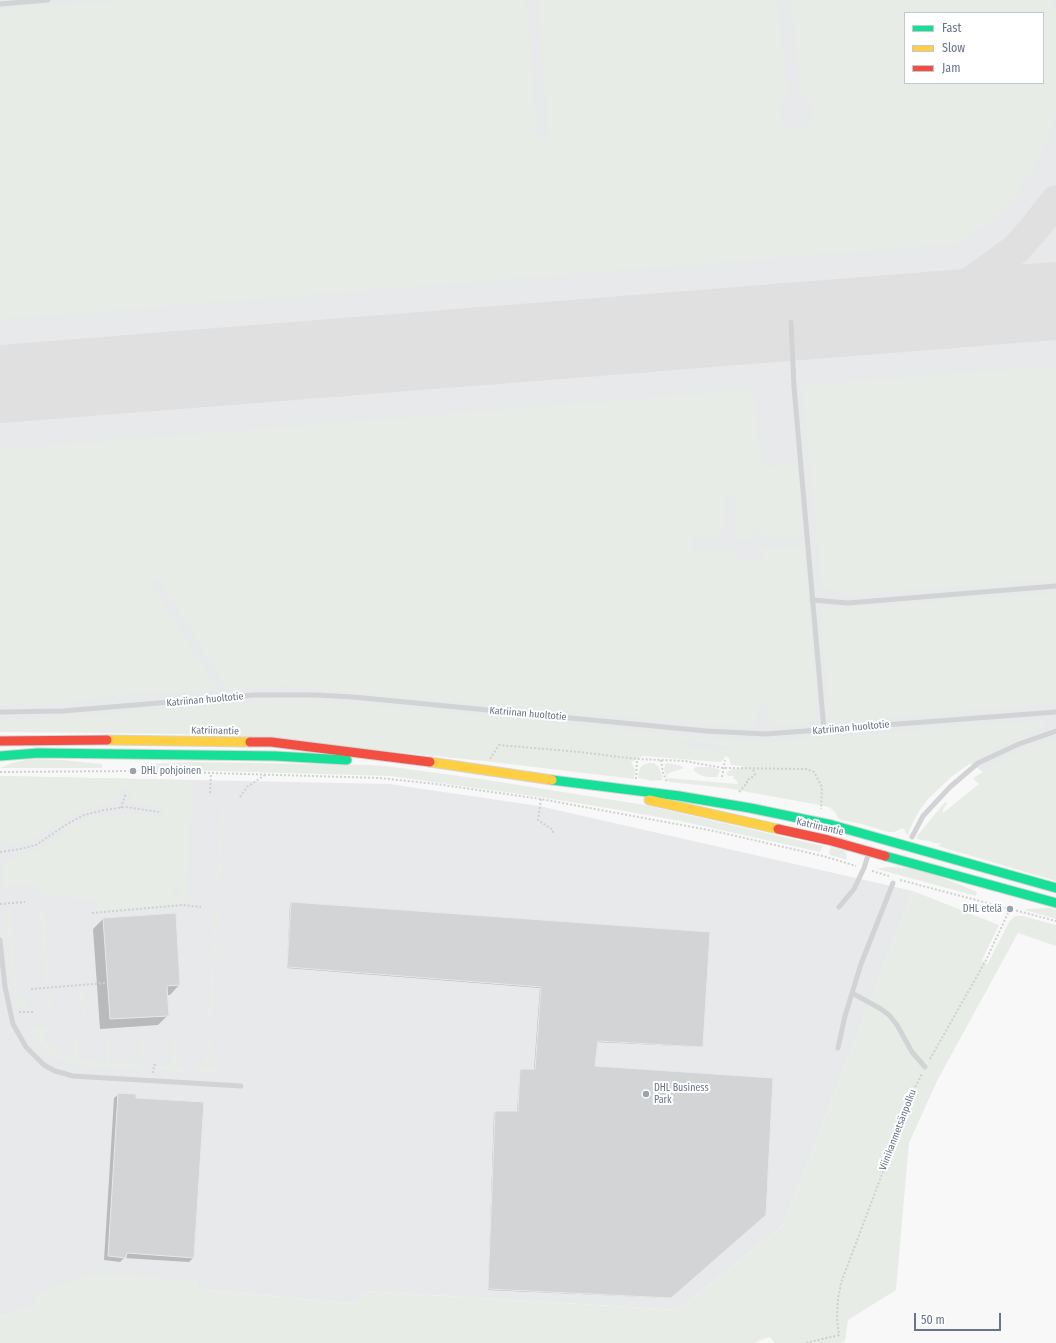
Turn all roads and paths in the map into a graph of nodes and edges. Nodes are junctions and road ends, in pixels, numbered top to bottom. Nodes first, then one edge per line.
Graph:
1 (48, 0) edge
2 (0, 4) edge
3 (791, 322) dead end
4 (1056, 586) edge
5 (812, 600) junction
6 (0, 712) edge
7 (1056, 712) edge
8 (824, 730) junction
9 (1056, 731) edge
10 (0, 741) edge
11 (0, 756) edge
12 (637, 759) junction
13 (662, 760) junction
14 (725, 760) dead end
15 (430, 762) junction
16 (487, 762) dead end
17 (723, 768) junction
18 (752, 768) junction
19 (0, 772) edge
20 (211, 773) junction
21 (266, 775) junction
22 (722, 777) dead end
23 (635, 782) dead end
24 (576, 784) junction
25 (668, 785) dead end
26 (740, 792) dead end
27 (126, 793) dead end
28 (210, 793) dead end
29 (240, 797) dead end
30 (541, 799) junction
31 (121, 808) junction
32 (821, 809) dead end
33 (159, 812) dead end
34 (553, 834) dead end
35 (912, 837) dead end
36 (871, 843) junction
37 (0, 852) edge
38 (864, 868) junction
39 (890, 876) dead end
40 (895, 881) joint
41 (1056, 888) edge
42 (25, 902) dead end
43 (1056, 903) edge
44 (0, 904) edge
45 (201, 907) dead end
46 (839, 907) dead end
47 (1010, 909) junction
48 (92, 913) dead end
49 (1056, 921) edge
50 (0, 940) edge
51 (106, 983) dead end
52 (31, 989) dead end
53 (852, 993) junction
54 (838, 1048) dead end
55 (925, 1067) junction
56 (241, 1086) dead end
57 (806, 1343) edge

1 - 2 lane
3 - 5 lane
4 - 5 lane
5 - 8 lane
6 - 8 lane, Katriinan huoltotie
7 - 8 lane, Katriinan huoltotie
9 - 35 lane
10 - 15 main road, Katriinantie
11 - 15 main road, Katriinantie
12 - 13 path
12 - 16 path
12 - 23 path
13 - 17 path
13 - 25 path
14 - 17 path
15 - 24 main road, Katriinantie
17 - 18 path
17 - 22 path
18 - 26 path
18 - 32 path
19 - 20 path
20 - 21 path
20 - 28 path
21 - 29 path
21 - 30 path
24 - 36 main road, Katriinantie
24 - 36 main road, Katriinantie
27 - 31 path
30 - 34 path
30 - 38 path
31 - 33 path
31 - 37 path
36 - 38 lane
36 - 41 main road, Katriinantie
36 - 43 main road, Katriinantie
38 - 39 path
38 - 46 lane
40 - 47 path
40 - 53 lane
42 - 44 path
45 - 48 path
47 - 49 path
47 - 55 path, Viinikanmetsänpolku
50 - 56 lane
51 - 52 path
53 - 54 lane
53 - 55 lane
55 - 57 path, Viinikanmetsänpolku

